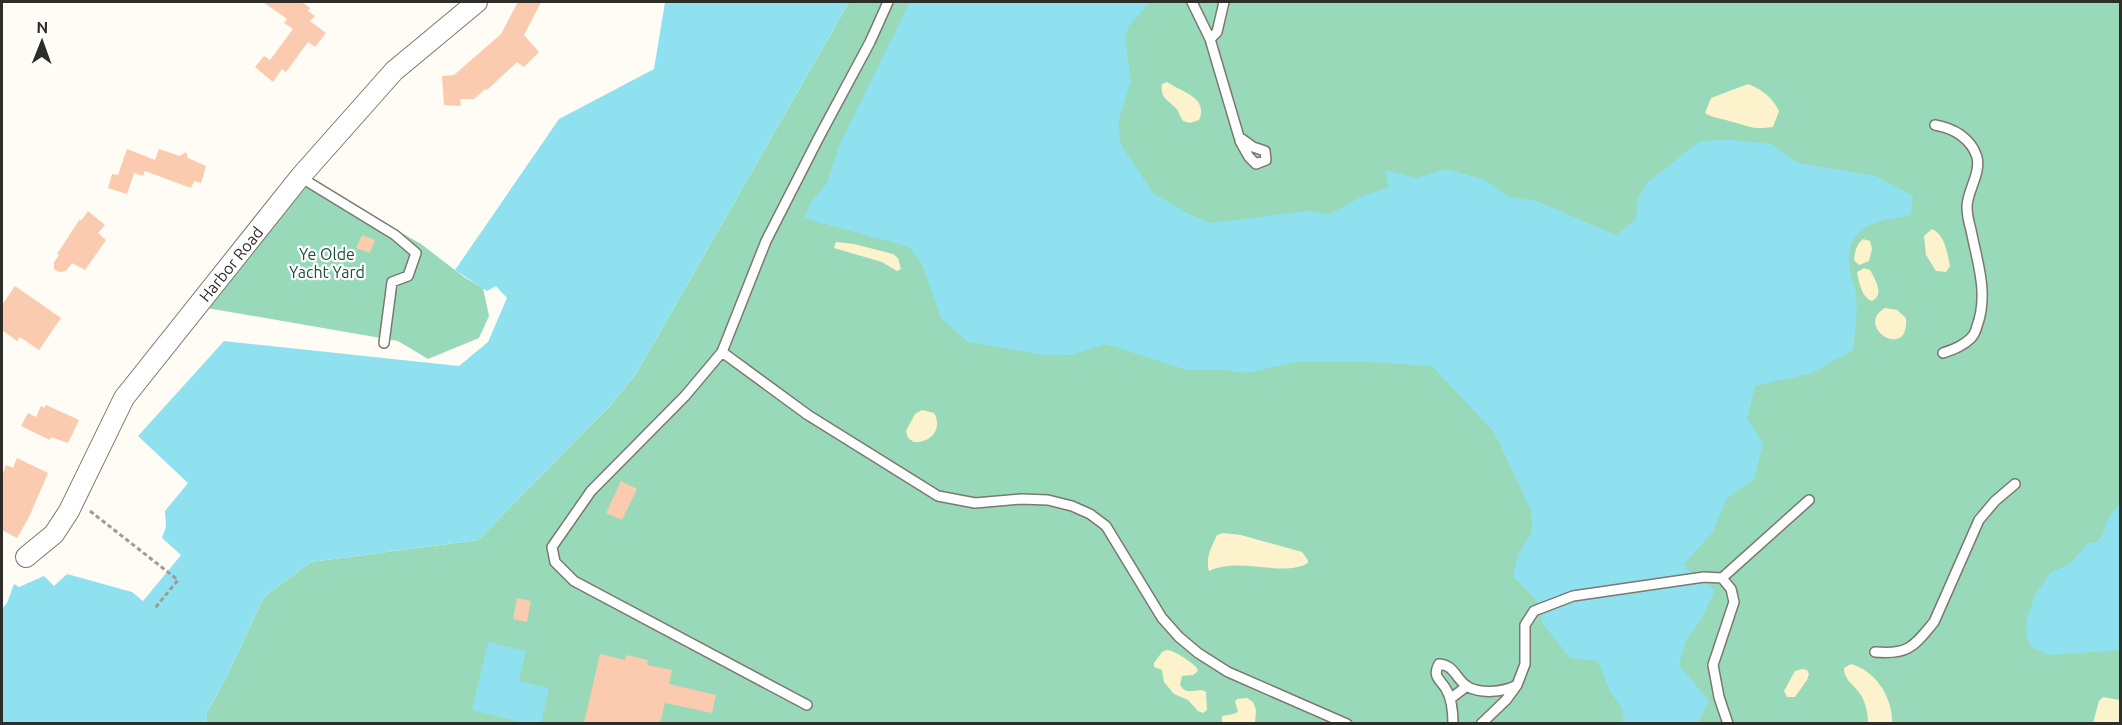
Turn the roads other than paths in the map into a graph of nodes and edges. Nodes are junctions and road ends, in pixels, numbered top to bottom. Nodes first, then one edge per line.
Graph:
1 (477, 2) edge
2 (888, 2) edge
3 (1192, 2) edge
4 (1224, 2) edge
5 (1210, 39) junction
6 (1935, 125) dead end
7 (1240, 141) dead end
8 (300, 177) junction
9 (384, 343) dead end
10 (722, 352) junction
11 (1943, 353) dead end
12 (2015, 484) dead end
13 (1809, 500) dead end
14 (26, 557) dead end
15 (1722, 578) junction
16 (1875, 652) dead end
17 (1517, 684) junction
18 (1467, 686) junction
19 (1450, 699) junction
20 (807, 705) dead end
21 (1347, 723) edge
22 (1453, 723) edge
23 (1481, 723) edge
24 (1728, 723) edge

1 - 8 street, Harbor Road
2 - 10 lane
3 - 5 lane
4 - 5 lane
5 - 7 lane
6 - 11 lane
8 - 9 lane
8 - 14 street, Harbor Road
10 - 20 lane
10 - 21 lane
12 - 16 lane
13 - 15 lane
15 - 17 lane
15 - 24 lane
17 - 18 lane
17 - 23 lane
18 - 19 lane
18 - 19 lane
19 - 22 lane

